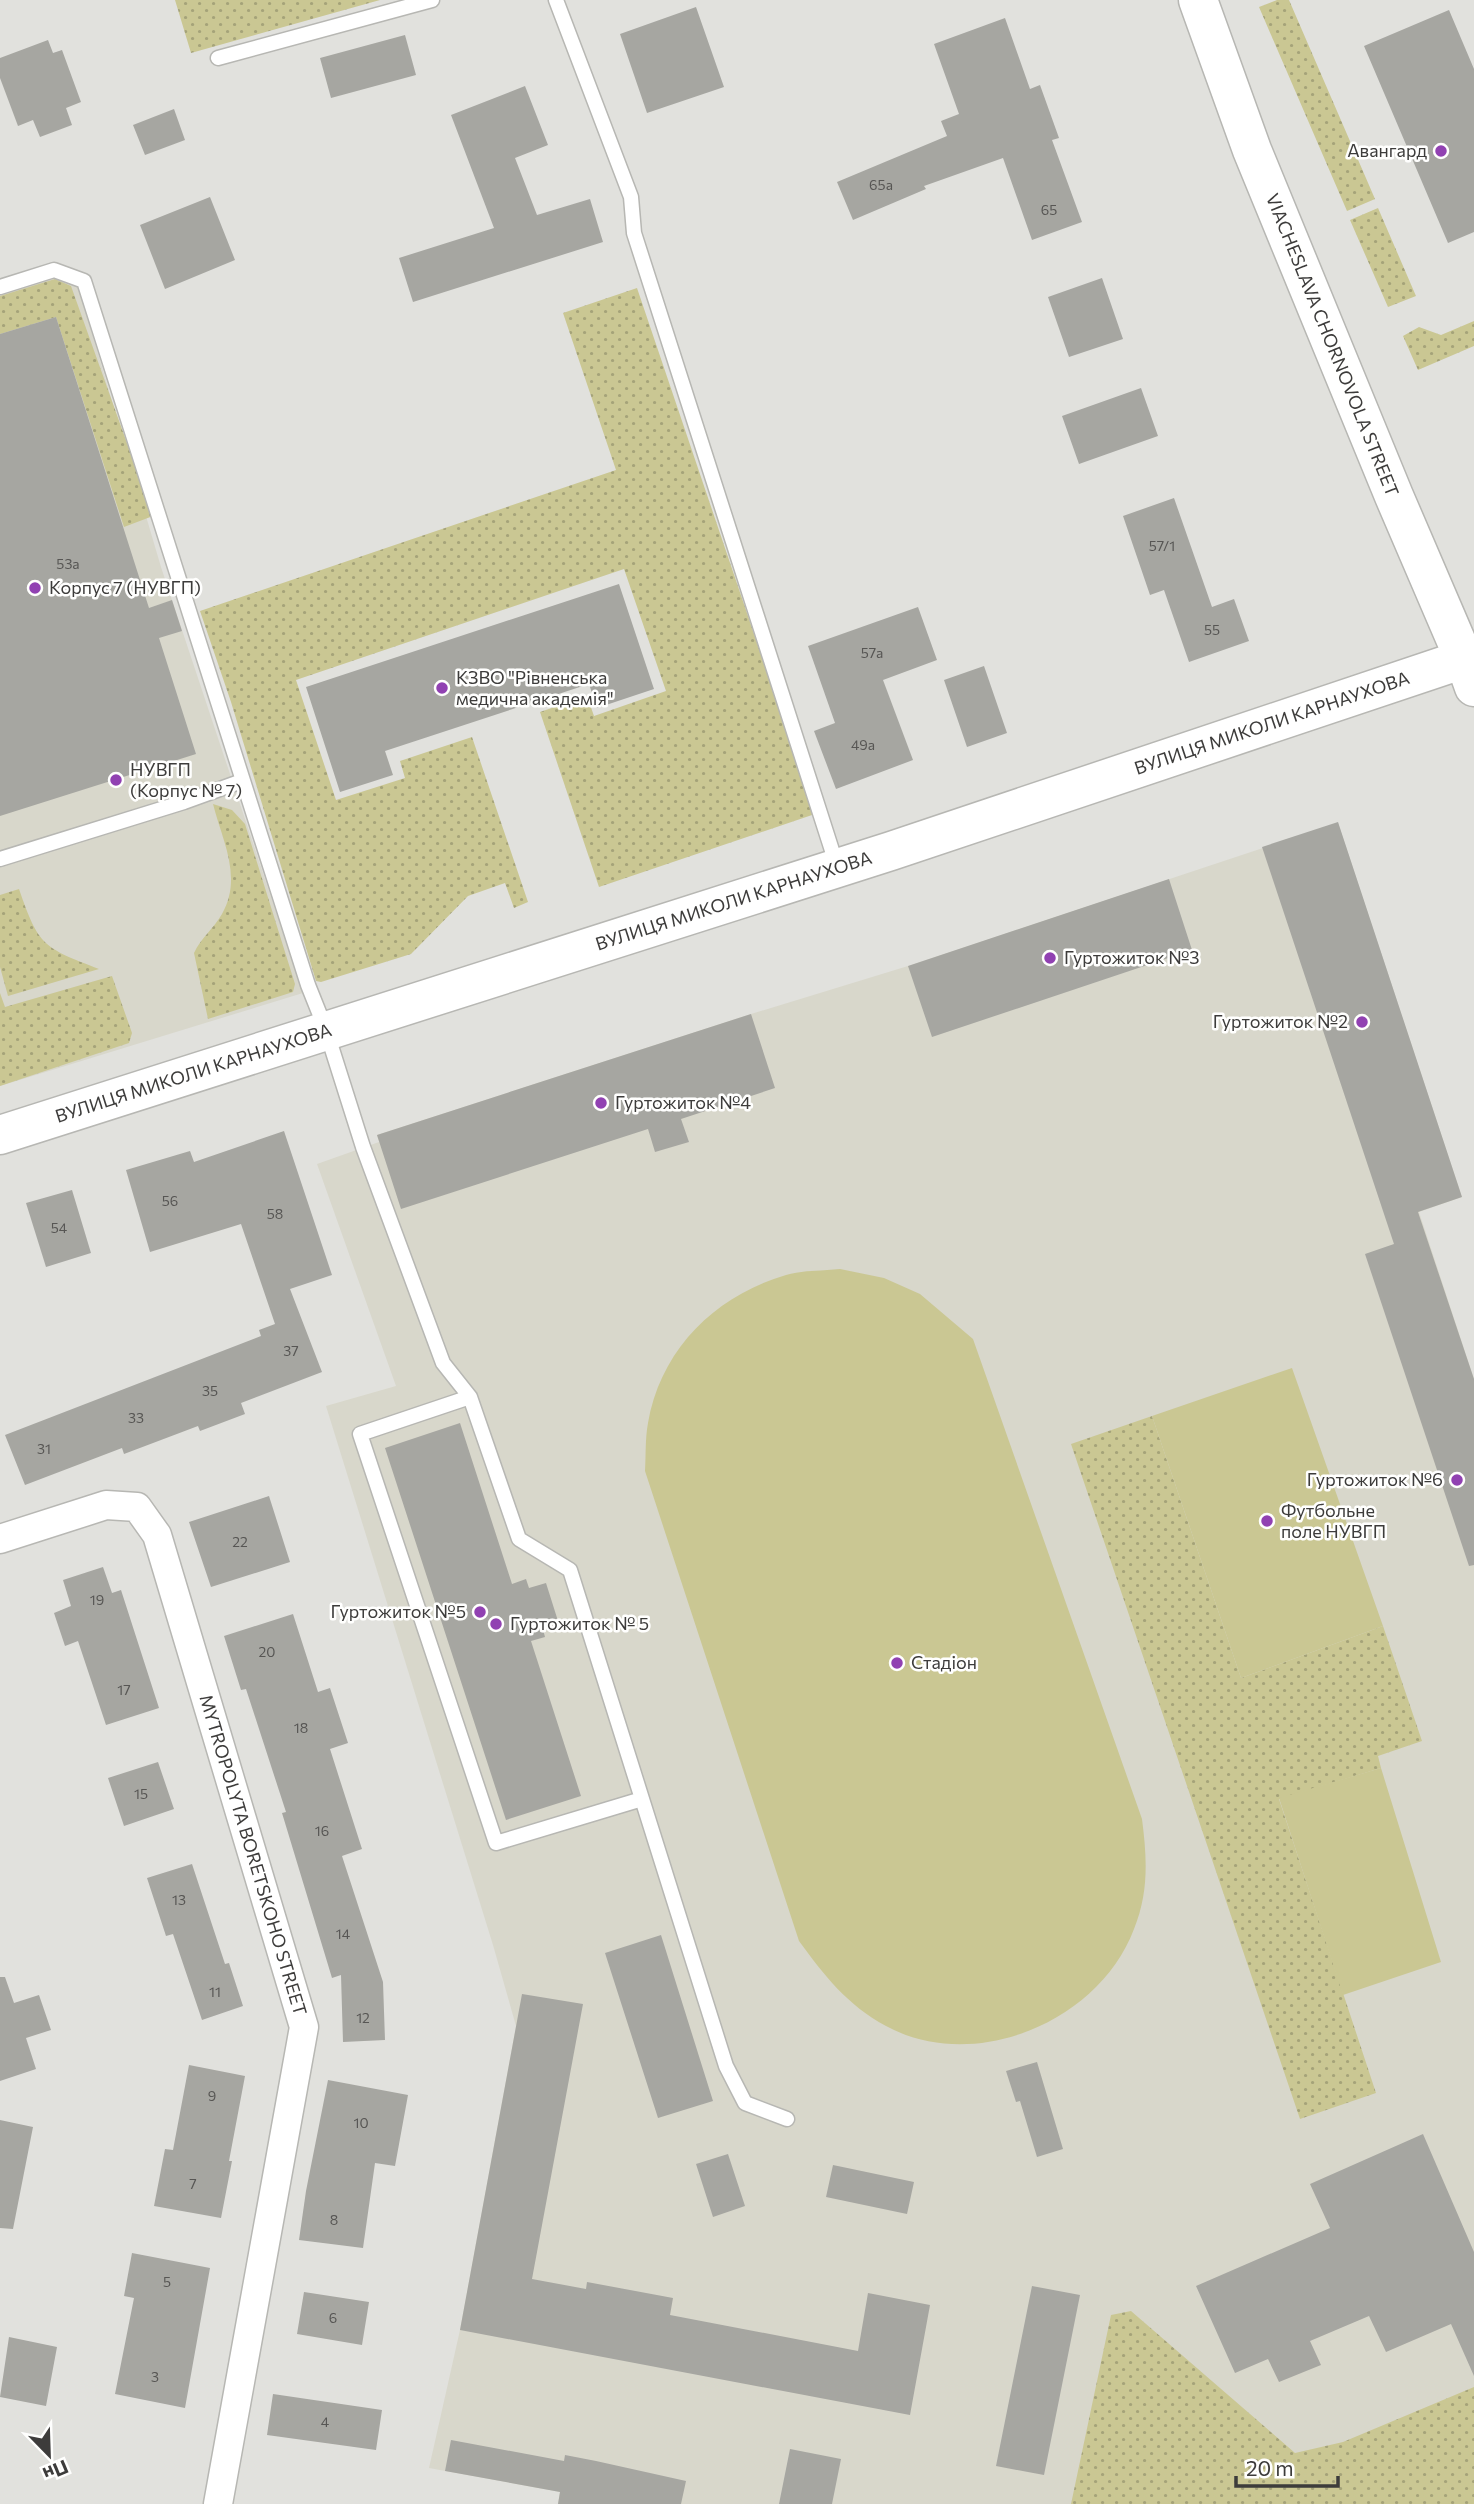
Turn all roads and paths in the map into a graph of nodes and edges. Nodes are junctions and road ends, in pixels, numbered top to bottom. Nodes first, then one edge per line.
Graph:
1 (432, 0) edge
2 (556, 0) edge
3 (1198, 0) edge
4 (218, 58) dead end
5 (0, 287) edge
6 (1471, 667) edge
7 (242, 781) junction
8 (0, 859) edge
9 (838, 868) junction
10 (326, 1030) junction
11 (2, 1128) edge
12 (470, 1397) junction
13 (0, 1539) edge
14 (642, 1799) junction
15 (787, 2119) dead end
16 (218, 2504) edge

1 - 4 lane
2 - 9 lane
3 - 6 main road, VIACHESLAVA CHORNOVOLA STREET
5 - 7 lane
6 - 9 main road, ВУЛИЦЯ МИКОЛИ КАРНАУХОВА
7 - 8 lane
7 - 10 lane
9 - 10 main road, ВУЛИЦЯ МИКОЛИ КАРНАУХОВА
10 - 11 main road, ВУЛИЦЯ МИКОЛИ КАРНАУХОВА
10 - 12 lane
12 - 14 lane
12 - 14 lane
13 - 16 street, MYTROPOLYTA BORETSKOHO STREET
14 - 15 lane

